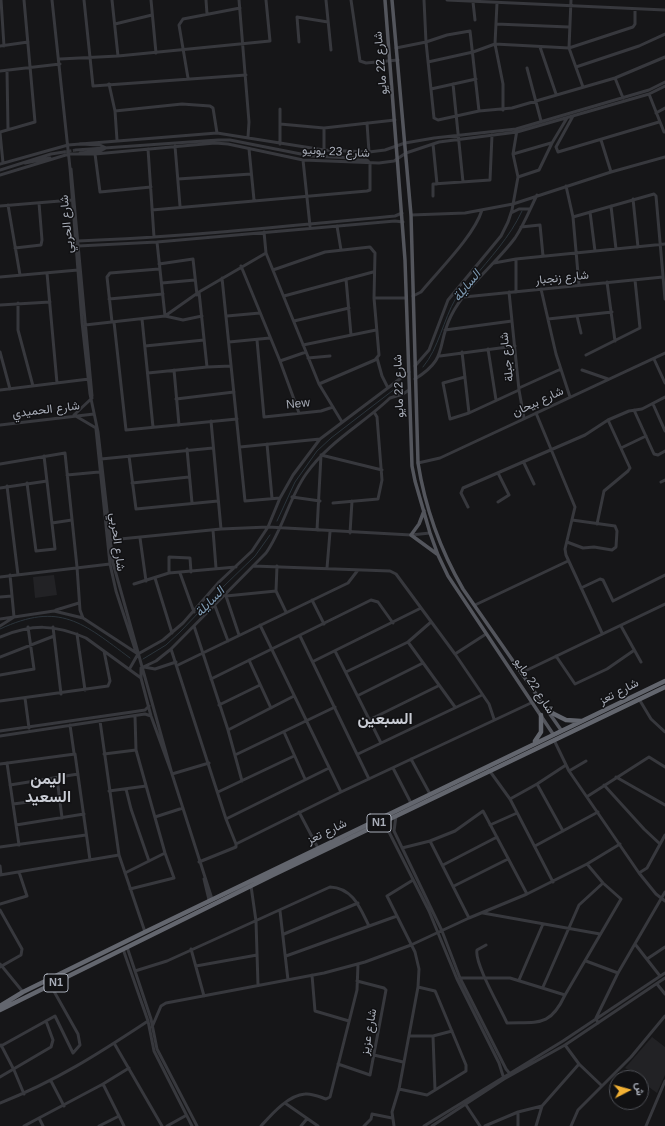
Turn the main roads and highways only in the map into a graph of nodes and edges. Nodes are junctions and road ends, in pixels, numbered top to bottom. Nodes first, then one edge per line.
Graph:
1 (386, 0) edge
2 (392, 0) edge
3 (415, 366) junction
4 (409, 372) junction
5 (415, 379) junction
6 (409, 390) junction
7 (424, 511) junction
8 (436, 531) junction
9 (430, 533) junction
10 (438, 555) junction
11 (492, 630) junction
12 (486, 634) junction
13 (521, 673) junction
14 (516, 676) junction
15 (665, 681) edge
16 (665, 687) edge
17 (643, 691) junction
18 (646, 696) junction
19 (550, 712) junction
20 (541, 715) junction
21 (582, 721) junction
22 (561, 730) junction
23 (553, 734) junction
24 (534, 743) junction
25 (94, 960) junction
26 (14, 997) junction
27 (16, 1002) junction
28 (0, 1003) edge
29 (0, 1006) edge
30 (0, 1010) edge
31 (0, 1013) edge

1 - 4 main road, شارع 22 مايو
2 - 3 main road, شارع 22 مايو
3 - 4 main road
3 - 5 main road, شارع 22 مايو
4 - 6 main road, شارع 22 مايو
5 - 6 main road
5 - 8 main road, شارع 22 مايو
6 - 7 main road, شارع 22 مايو
7 - 9 main road, شارع 22 مايو
7 - 10 main road
8 - 9 main road
8 - 11 main road, شارع 22 مايو
9 - 10 main road, شارع 22 مايو
10 - 12 main road, شارع 22 مايو
11 - 12 main road
11 - 13 main road, شارع 22 مايو
12 - 14 main road, شارع 22 مايو
13 - 14 main road
13 - 19 main road, شارع 22 مايو
14 - 20 main road, شارع 22 مايو
15 - 17 highway, شارع تعز / N1
16 - 18 highway, شارع تعز / N1
17 - 18 highway
17 - 21 highway, شارع تعز / N1
18 - 25 highway, شارع تعز / N1
19 - 21 highway
19 - 22 main road, شارع 22 مايو
20 - 23 main road, شارع 22 مايو
20 - 24 highway
21 - 22 highway, شارع تعز / N1
22 - 23 highway, شارع تعز / N1
23 - 24 highway, شارع تعز / N1
24 - 25 highway, شارع تعز / N1
25 - 26 highway, شارع تعز / N1
25 - 27 highway, شارع تعز / N1
26 - 28 highway, N1
26 - 29 highway, شارع تعز / N1
27 - 30 highway, شارع تعز / N1
27 - 31 highway, N1

